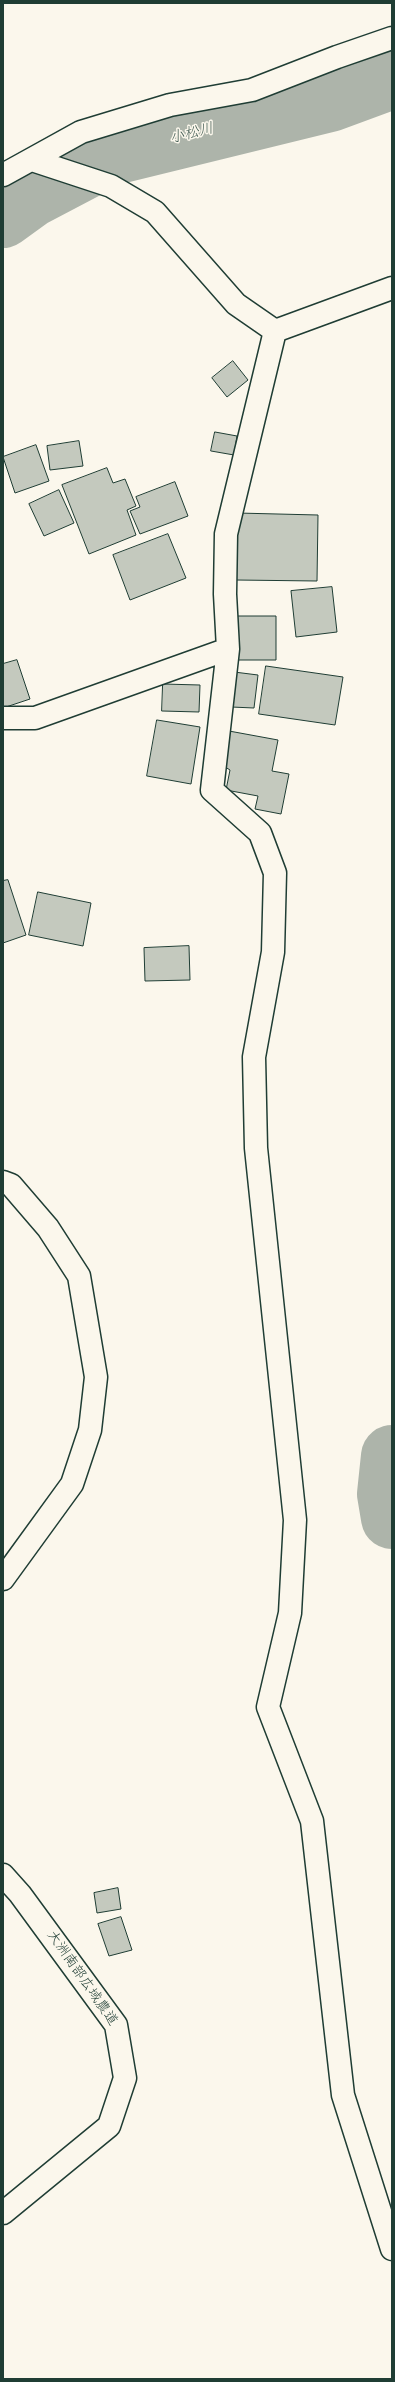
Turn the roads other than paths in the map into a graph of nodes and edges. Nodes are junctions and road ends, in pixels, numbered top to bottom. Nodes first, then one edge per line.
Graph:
1 (392, 38) edge
2 (32, 160) junction
3 (3, 175) edge
4 (392, 288) edge
5 (274, 330) junction
6 (228, 649) junction
7 (3, 718) edge
8 (3, 1182) edge
9 (3, 1579) edge
10 (3, 1875) edge
11 (3, 2213) edge
12 (392, 2249) edge

1 - 2 street
2 - 3 street
2 - 5 street
4 - 5 street
5 - 6 street
6 - 7 street
6 - 12 street
8 - 9 street
10 - 11 street, 大洲南部広域農道

